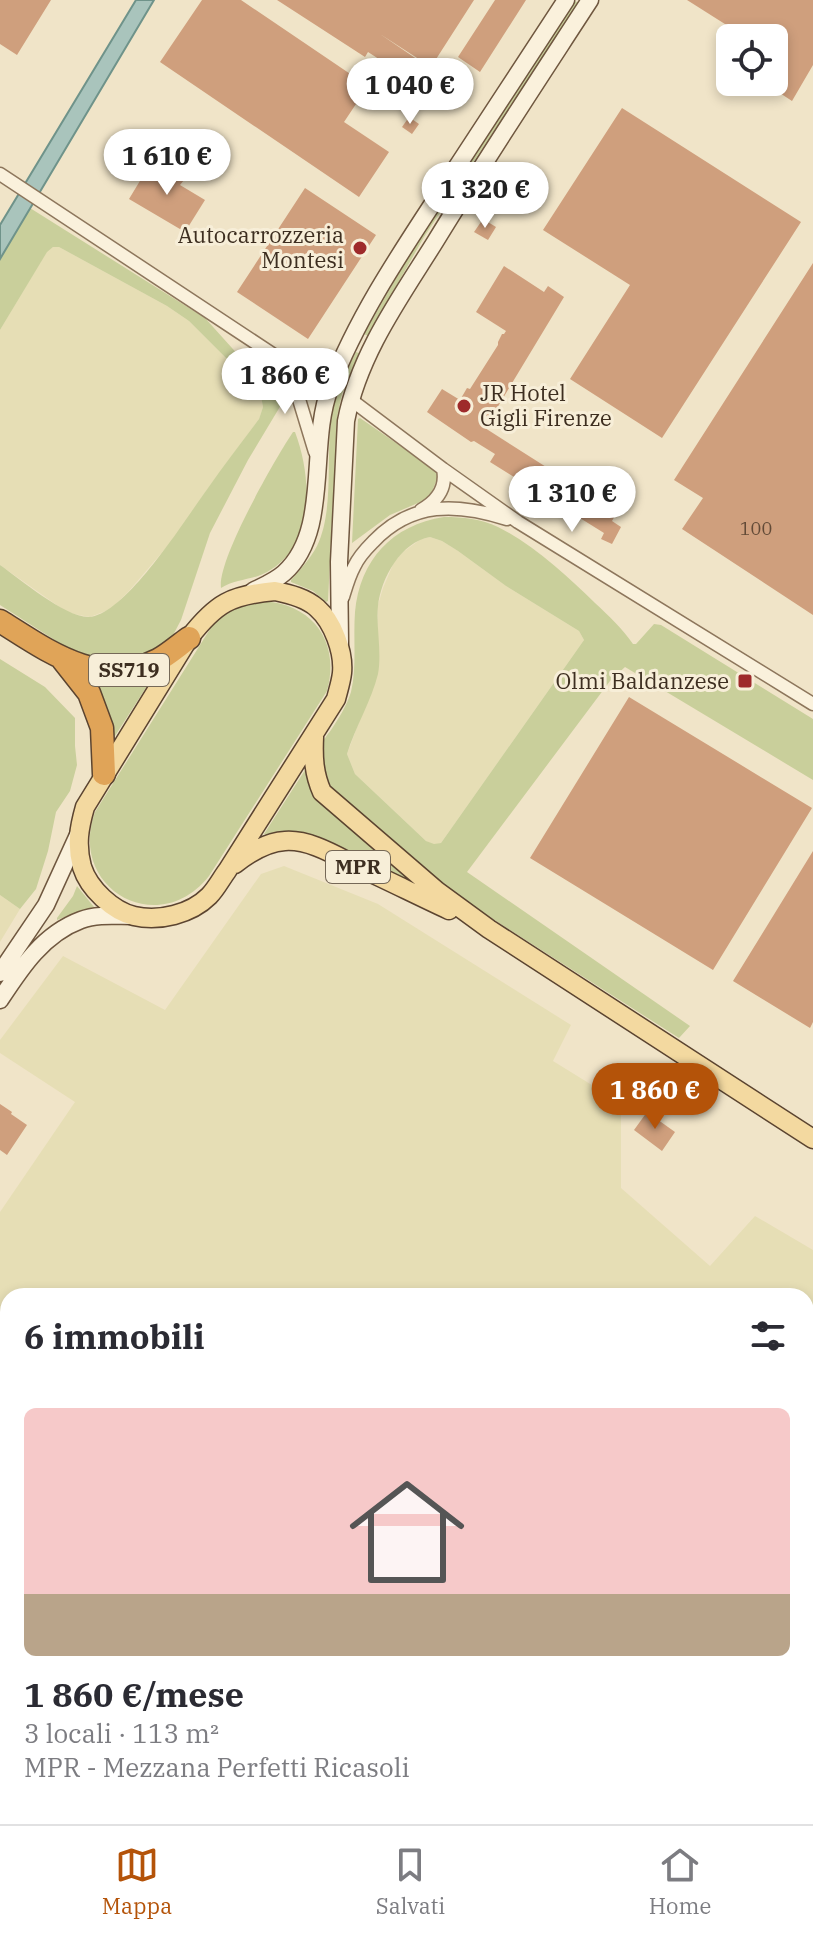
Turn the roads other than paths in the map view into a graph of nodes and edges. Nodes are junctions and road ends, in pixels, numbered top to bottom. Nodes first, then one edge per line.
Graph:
1 (566, 0) edge
2 (590, 0) edge
3 (4, 176) edge
4 (283, 361) junction
5 (333, 381) junction
6 (350, 399) junction
7 (317, 461) junction
8 (443, 469) junction
9 (418, 512) junction
10 (518, 522) junction
11 (249, 593) junction
12 (338, 608) junction
13 (0, 621) edge
14 (189, 638) junction
15 (340, 650) junction
16 (63, 660) junction
17 (813, 704) edge
18 (314, 734) junction
19 (104, 774) junction
20 (78, 835) junction
21 (227, 871) junction
22 (134, 916) junction
23 (489, 929) junction
24 (0, 973) edge
25 (0, 1000) edge
26 (813, 1139) edge

1 - 5 main road
2 - 6 main road
3 - 4 street
4 - 5 street
4 - 7 street
5 - 7 main road
6 - 8 street
6 - 12 main road
7 - 11 main road
8 - 9 street
8 - 10 street
9 - 10 street
9 - 12 street
10 - 17 street
11 - 14 main road
11 - 15 main road
12 - 15 main road
13 - 16 highway, SS719
14 - 16 highway, SS719
14 - 19 main road
15 - 18 main road
16 - 19 highway, SS719
18 - 21 main road
18 - 23 main road, MPR
19 - 20 main road
20 - 22 main road
20 - 24 main road
21 - 22 main road
21 - 23 main road, MPR
22 - 25 main road
23 - 26 main road, MPR

